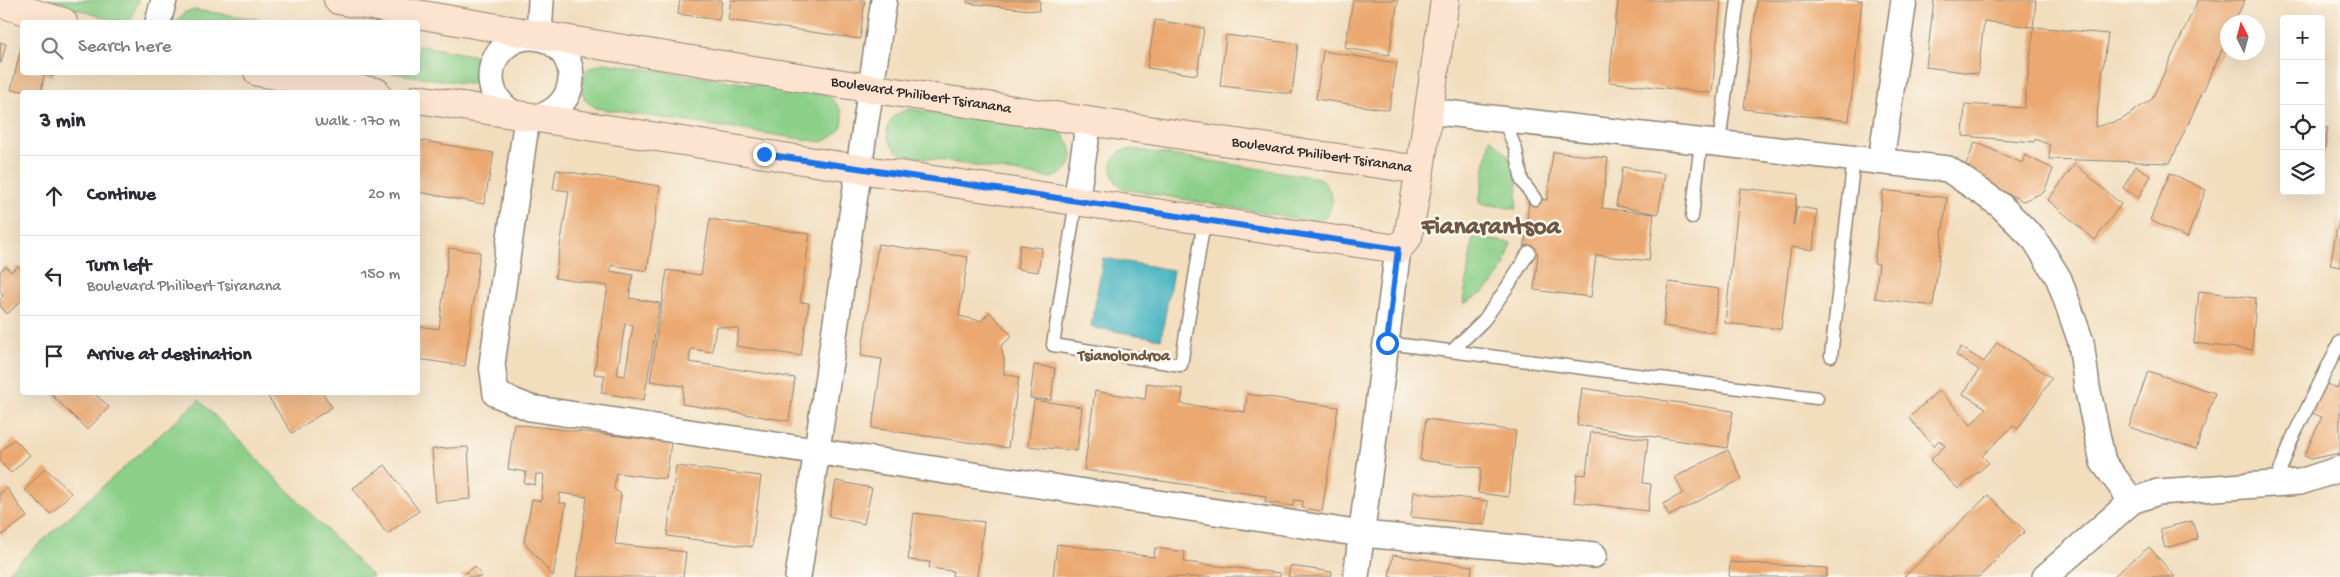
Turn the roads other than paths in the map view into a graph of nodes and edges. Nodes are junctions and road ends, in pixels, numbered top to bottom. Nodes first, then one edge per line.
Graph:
1 (164, 0) edge
2 (338, 0) edge
3 (541, 0) edge
4 (884, 0) edge
5 (1445, 0) edge
6 (1738, 0) edge
7 (1904, 0) edge
8 (0, 3) edge
9 (56, 20) edge
10 (159, 20) edge
11 (539, 36) junction
12 (276, 75) edge
13 (364, 90) edge
14 (870, 90) junction
15 (420, 99) edge
16 (1428, 111) junction
17 (527, 118) junction
18 (1504, 120) junction
19 (1089, 122) junction
20 (1710, 142) junction
21 (1854, 158) junction
22 (1881, 161) junction
23 (859, 169) junction
24 (1420, 170) junction
25 (1535, 199) dead end
26 (1076, 201) junction
27 (1692, 218) dead end
28 (1204, 221) junction
29 (1398, 249) junction
30 (1529, 252) dead end
31 (2340, 342) edge
32 (1387, 343) junction
33 (1453, 350) junction
34 (1831, 356) dead end
35 (1817, 398) dead end
36 (815, 452) junction
37 (2340, 469) edge
38 (2275, 484) junction
39 (2132, 501) junction
40 (1362, 534) junction
41 (1594, 555) dead end
42 (798, 577) edge
43 (1356, 577) edge
44 (2045, 577) edge

1 - 10 street
2 - 11 street, Boulevard Philibert Tsiranana
3 - 11 street
4 - 14 street
5 - 16 street
6 - 20 lane
7 - 22 street
8 - 9 street
11 - 14 street, Boulevard Philibert Tsiranana
11 - 17 street
11 - 17 street
12 - 13 street
14 - 19 street, Boulevard Philibert Tsiranana
14 - 23 street
15 - 17 street
16 - 18 street
16 - 24 street
17 - 23 street
17 - 36 street
18 - 20 street
18 - 25 lane
19 - 24 street, Boulevard Philibert Tsiranana
19 - 26 street
20 - 21 street
20 - 27 lane
21 - 22 street
21 - 34 lane
22 - 39 street
23 - 26 street
23 - 36 street
24 - 29 street, Boulevard Philibert Tsiranana
26 - 28 street
26 - 28 lane
28 - 29 street
29 - 32 street
30 - 33 lane
31 - 38 lane
32 - 33 lane
32 - 40 street
33 - 35 lane
36 - 40 street
36 - 42 street
37 - 38 street
38 - 39 street
39 - 44 street
40 - 41 street
40 - 43 street

